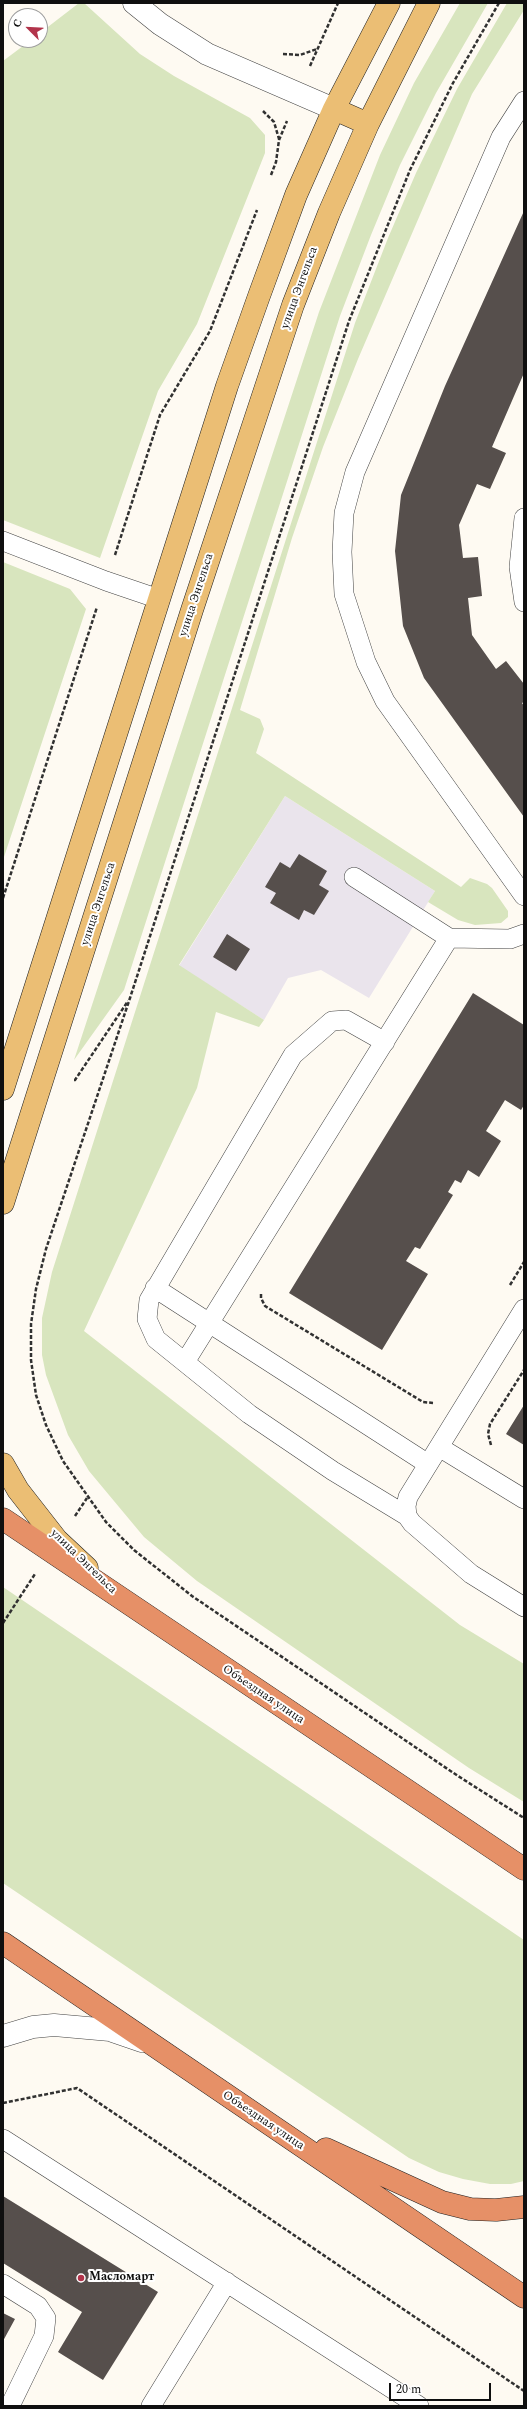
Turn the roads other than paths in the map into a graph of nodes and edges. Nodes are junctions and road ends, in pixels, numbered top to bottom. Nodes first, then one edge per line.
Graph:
1 (134, 3) edge
2 (389, 3) edge
3 (429, 3) edge
4 (524, 101) edge
5 (334, 109) junction
6 (368, 124) junction
7 (524, 518) edge
8 (3, 541) edge
9 (159, 599) junction
10 (524, 602) edge
11 (192, 610) junction
12 (354, 877) dead end
13 (524, 896) edge
14 (524, 934) edge
15 (449, 938) junction
16 (385, 1042) junction
17 (3, 1089) edge
18 (3, 1203) edge
19 (155, 1288) junction
20 (524, 1308) edge
21 (210, 1322) junction
22 (185, 1362) junction
23 (439, 1447) junction
24 (3, 1464) edge
25 (428, 1464) junction
26 (524, 1499) edge
27 (407, 1516) junction
28 (3, 1519) edge
29 (122, 1600) junction
30 (524, 1607) edge
31 (435, 1811) junction
32 (524, 1869) edge
33 (524, 1883) edge
34 (3, 1943) edge
35 (3, 2036) edge
36 (147, 2043) junction
37 (258, 2117) junction
38 (3, 2139) edge
39 (524, 2207) edge
40 (227, 2282) junction
41 (3, 2284) edge
42 (524, 2297) edge
43 (10, 2406) edge
44 (151, 2406) edge
45 (419, 2406) edge

1 - 5 street
2 - 5 main road
3 - 6 main road, улица Энгельса
4 - 13 lane
5 - 6 main road
5 - 9 main road
6 - 11 main road, улица Энгельса
7 - 10 lane
8 - 9 lane
9 - 11 main road
9 - 17 main road
11 - 18 main road, улица Энгельса
12 - 15 lane
14 - 15 lane
15 - 16 lane
16 - 19 lane
16 - 21 lane
19 - 21 lane
19 - 22 lane
20 - 23 lane
21 - 22 lane
21 - 25 lane
22 - 27 lane
23 - 25 lane
23 - 26 lane
24 - 29 main road, улица Энгельса
25 - 27 lane
27 - 30 lane
28 - 29 highway, Объездная улица
29 - 31 highway, Объездная улица
31 - 32 highway, Объездная улица
31 - 33 highway
34 - 36 highway, Объездная улица
35 - 36 street
36 - 37 highway, Объездная улица
37 - 39 highway
37 - 42 highway, Объездная улица
38 - 40 lane
40 - 44 lane
40 - 45 lane
41 - 43 lane

